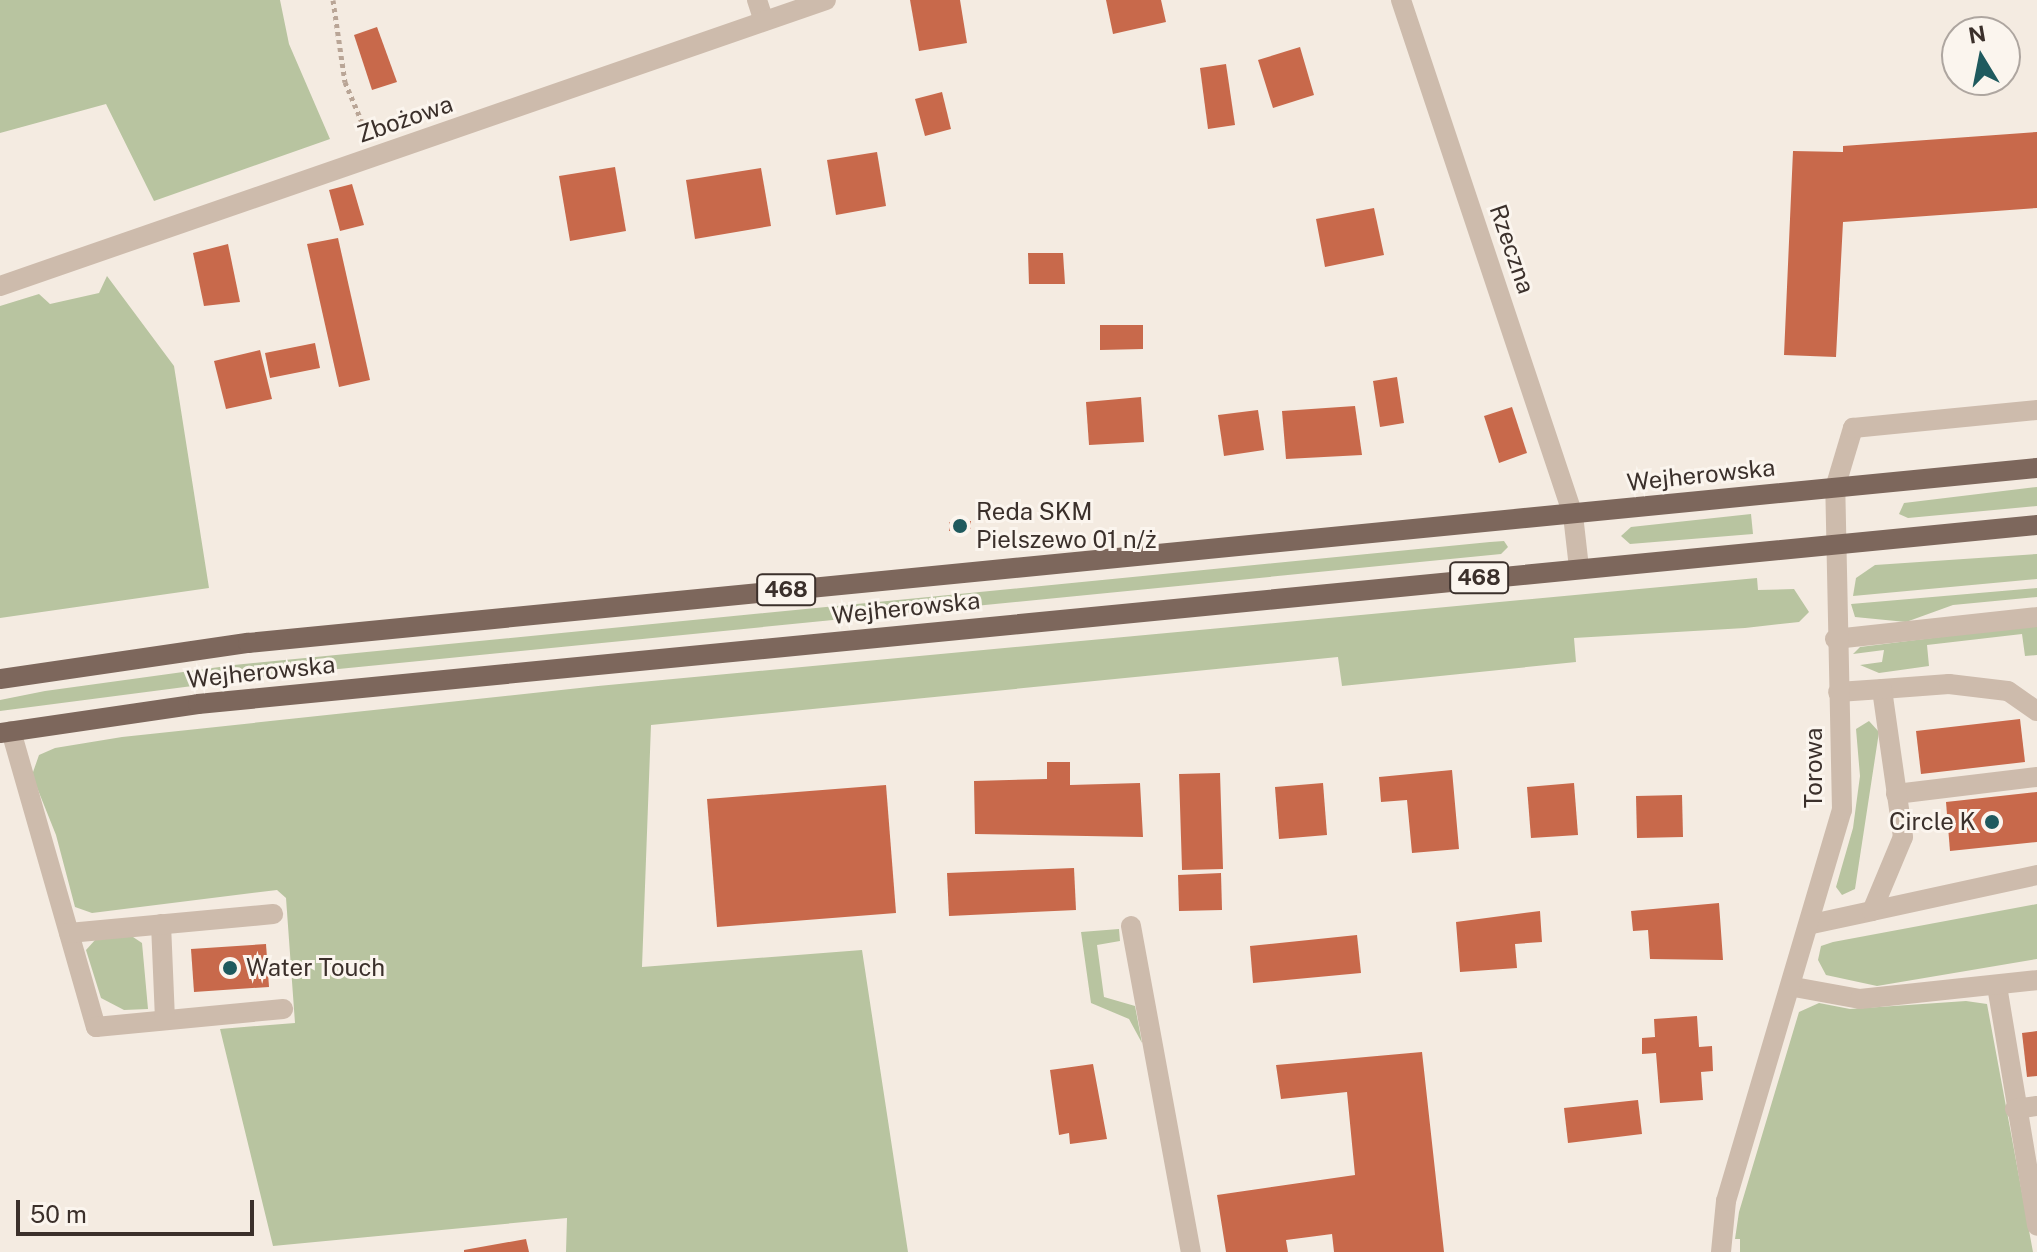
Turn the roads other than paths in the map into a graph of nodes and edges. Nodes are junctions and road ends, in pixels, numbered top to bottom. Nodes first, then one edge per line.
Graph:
1 (757, 0) edge
2 (826, 0) edge
3 (1401, 0) edge
4 (764, 21) junction
5 (0, 286) edge
6 (2037, 410) edge
7 (2037, 468) edge
8 (1835, 488) junction
9 (1573, 515) junction
10 (2037, 525) edge
11 (1836, 544) junction
12 (1579, 568) junction
13 (2037, 617) edge
14 (1835, 639) junction
15 (0, 679) edge
16 (1882, 689) junction
17 (1838, 692) junction
18 (2037, 711) edge
19 (6, 732) edge
20 (2037, 777) edge
21 (1896, 794) junction
22 (2037, 875) edge
23 (1872, 911) junction
24 (273, 914) dead end
25 (161, 924) junction
26 (1812, 924) junction
27 (1131, 926) dead end
28 (69, 933) junction
29 (2037, 980) edge
30 (1997, 986) junction
31 (1794, 987) junction
32 (283, 1009) dead end
33 (165, 1020) junction
34 (2037, 1106) edge
35 (2015, 1109) junction
36 (2037, 1226) edge
37 (1191, 1252) edge
38 (1721, 1252) edge

1 - 4 street
2 - 4 street, Zbożowa
3 - 9 street, Rzeczna
4 - 5 street, Zbożowa
6 - 8 street
7 - 8 main road, Wejherowska / 468
8 - 9 main road, Wejherowska / 468
8 - 11 street
9 - 12 street
9 - 15 main road, Wejherowska / 468
10 - 11 main road, Wejherowska / 468
11 - 12 main road, Wejherowska / 468
11 - 14 street, Torowa
12 - 19 main road, Wejherowska / 468
13 - 14 street
14 - 17 street, Torowa
16 - 17 street
16 - 18 street
16 - 21 street
17 - 26 street, Torowa
19 - 28 street
20 - 21 street
21 - 23 street
22 - 23 street
23 - 26 street
24 - 25 street
25 - 28 street
25 - 33 street
26 - 31 street, Torowa
27 - 37 street
28 - 33 street
29 - 30 street
30 - 31 street
30 - 35 street
31 - 38 street, Torowa
32 - 33 street
34 - 35 street
35 - 36 street

